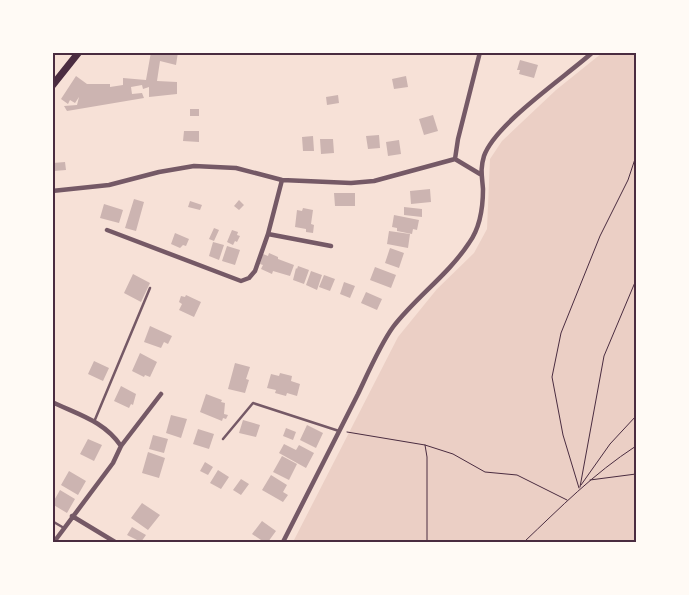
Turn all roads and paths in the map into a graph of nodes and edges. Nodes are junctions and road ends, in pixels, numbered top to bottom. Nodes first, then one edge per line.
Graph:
1 (79, 52) edge
2 (480, 52) edge
3 (593, 52) edge
4 (52, 86) edge
5 (636, 156) edge
6 (455, 159) junction
7 (480, 174) junction
8 (282, 180) junction
9 (52, 192) edge
10 (107, 230) dead end
11 (268, 234) junction
12 (330, 246) dead end
13 (636, 280) edge
14 (150, 288) dead end
15 (161, 394) dead end
16 (52, 402) edge
17 (636, 416) edge
18 (94, 422) junction
19 (339, 430) junction
20 (224, 439) dead end
21 (425, 445) junction
22 (121, 446) junction
23 (636, 446) edge
24 (636, 474) edge
25 (590, 480) junction
26 (579, 488) junction
27 (567, 500) junction
28 (72, 516) junction
29 (52, 521) edge
30 (64, 528) junction
31 (54, 542) edge
32 (115, 542) edge
33 (283, 542) edge
34 (427, 542) edge
35 (524, 542) edge

1 - 4 main road
2 - 6 street
3 - 7 street
5 - 26 path
6 - 7 street
6 - 8 street
7 - 19 street
8 - 9 street
8 - 11 street
10 - 11 street
11 - 12 street
13 - 26 path
14 - 18 lane
15 - 22 street
16 - 18 street
17 - 26 path
18 - 22 street
19 - 20 lane
19 - 21 path
19 - 33 street
21 - 27 path
21 - 34 path
22 - 28 street
23 - 25 path
24 - 25 path
25 - 26 path
26 - 27 path
27 - 35 path
28 - 30 street
28 - 32 street
29 - 30 lane
30 - 31 street

